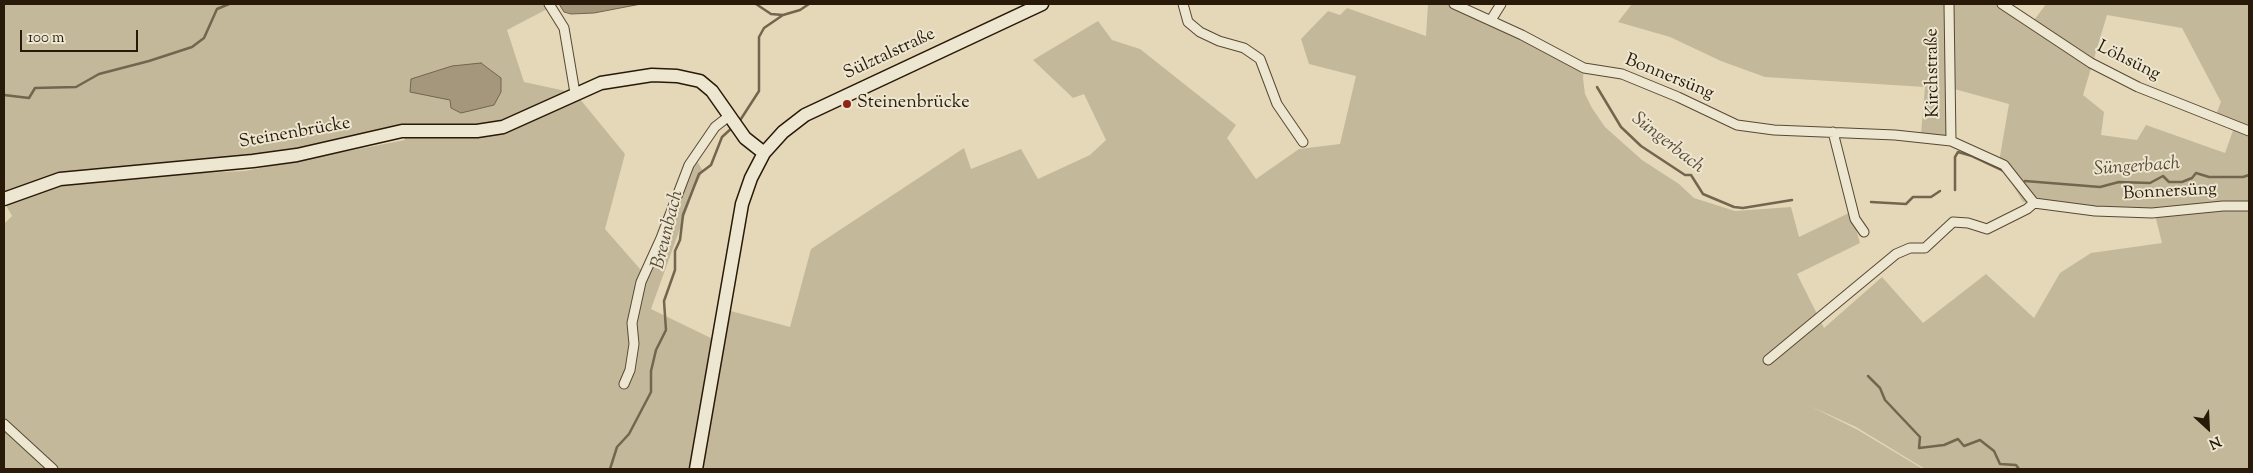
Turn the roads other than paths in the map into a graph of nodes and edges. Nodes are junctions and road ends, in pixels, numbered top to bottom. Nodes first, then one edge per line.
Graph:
1 (549, 4) edge
2 (1042, 4) edge
3 (1183, 4) edge
4 (1454, 4) edge
5 (1501, 4) edge
6 (1949, 4) edge
7 (2002, 4) edge
8 (1491, 20) junction
9 (575, 93) junction
10 (733, 122) junction
11 (2249, 131) edge
12 (1833, 132) junction
13 (1303, 142) dead end
14 (1951, 142) junction
15 (764, 153) junction
16 (9, 196) edge
17 (2034, 203) junction
18 (2249, 206) edge
19 (1864, 232) dead end
20 (1768, 360) dead end
21 (624, 384) dead end
22 (4, 424) edge
23 (53, 469) edge
24 (696, 469) edge

1 - 9 street
2 - 15 main road, Sülztalstraße
3 - 13 street
4 - 8 street, Bonnersüng
5 - 8 street
6 - 14 street, Kirchstraße
7 - 11 street, Löhsüng
8 - 12 street, Bonnersüng
9 - 10 main road, Steinenbrücke
9 - 16 main road, Steinenbrücke
10 - 15 main road, Steinenbrücke
10 - 21 street
12 - 14 street, Bonnersüng
12 - 19 street
14 - 17 street, Bonnersüng
15 - 24 main road
17 - 18 street, Bonnersüng
17 - 20 street
22 - 23 street

